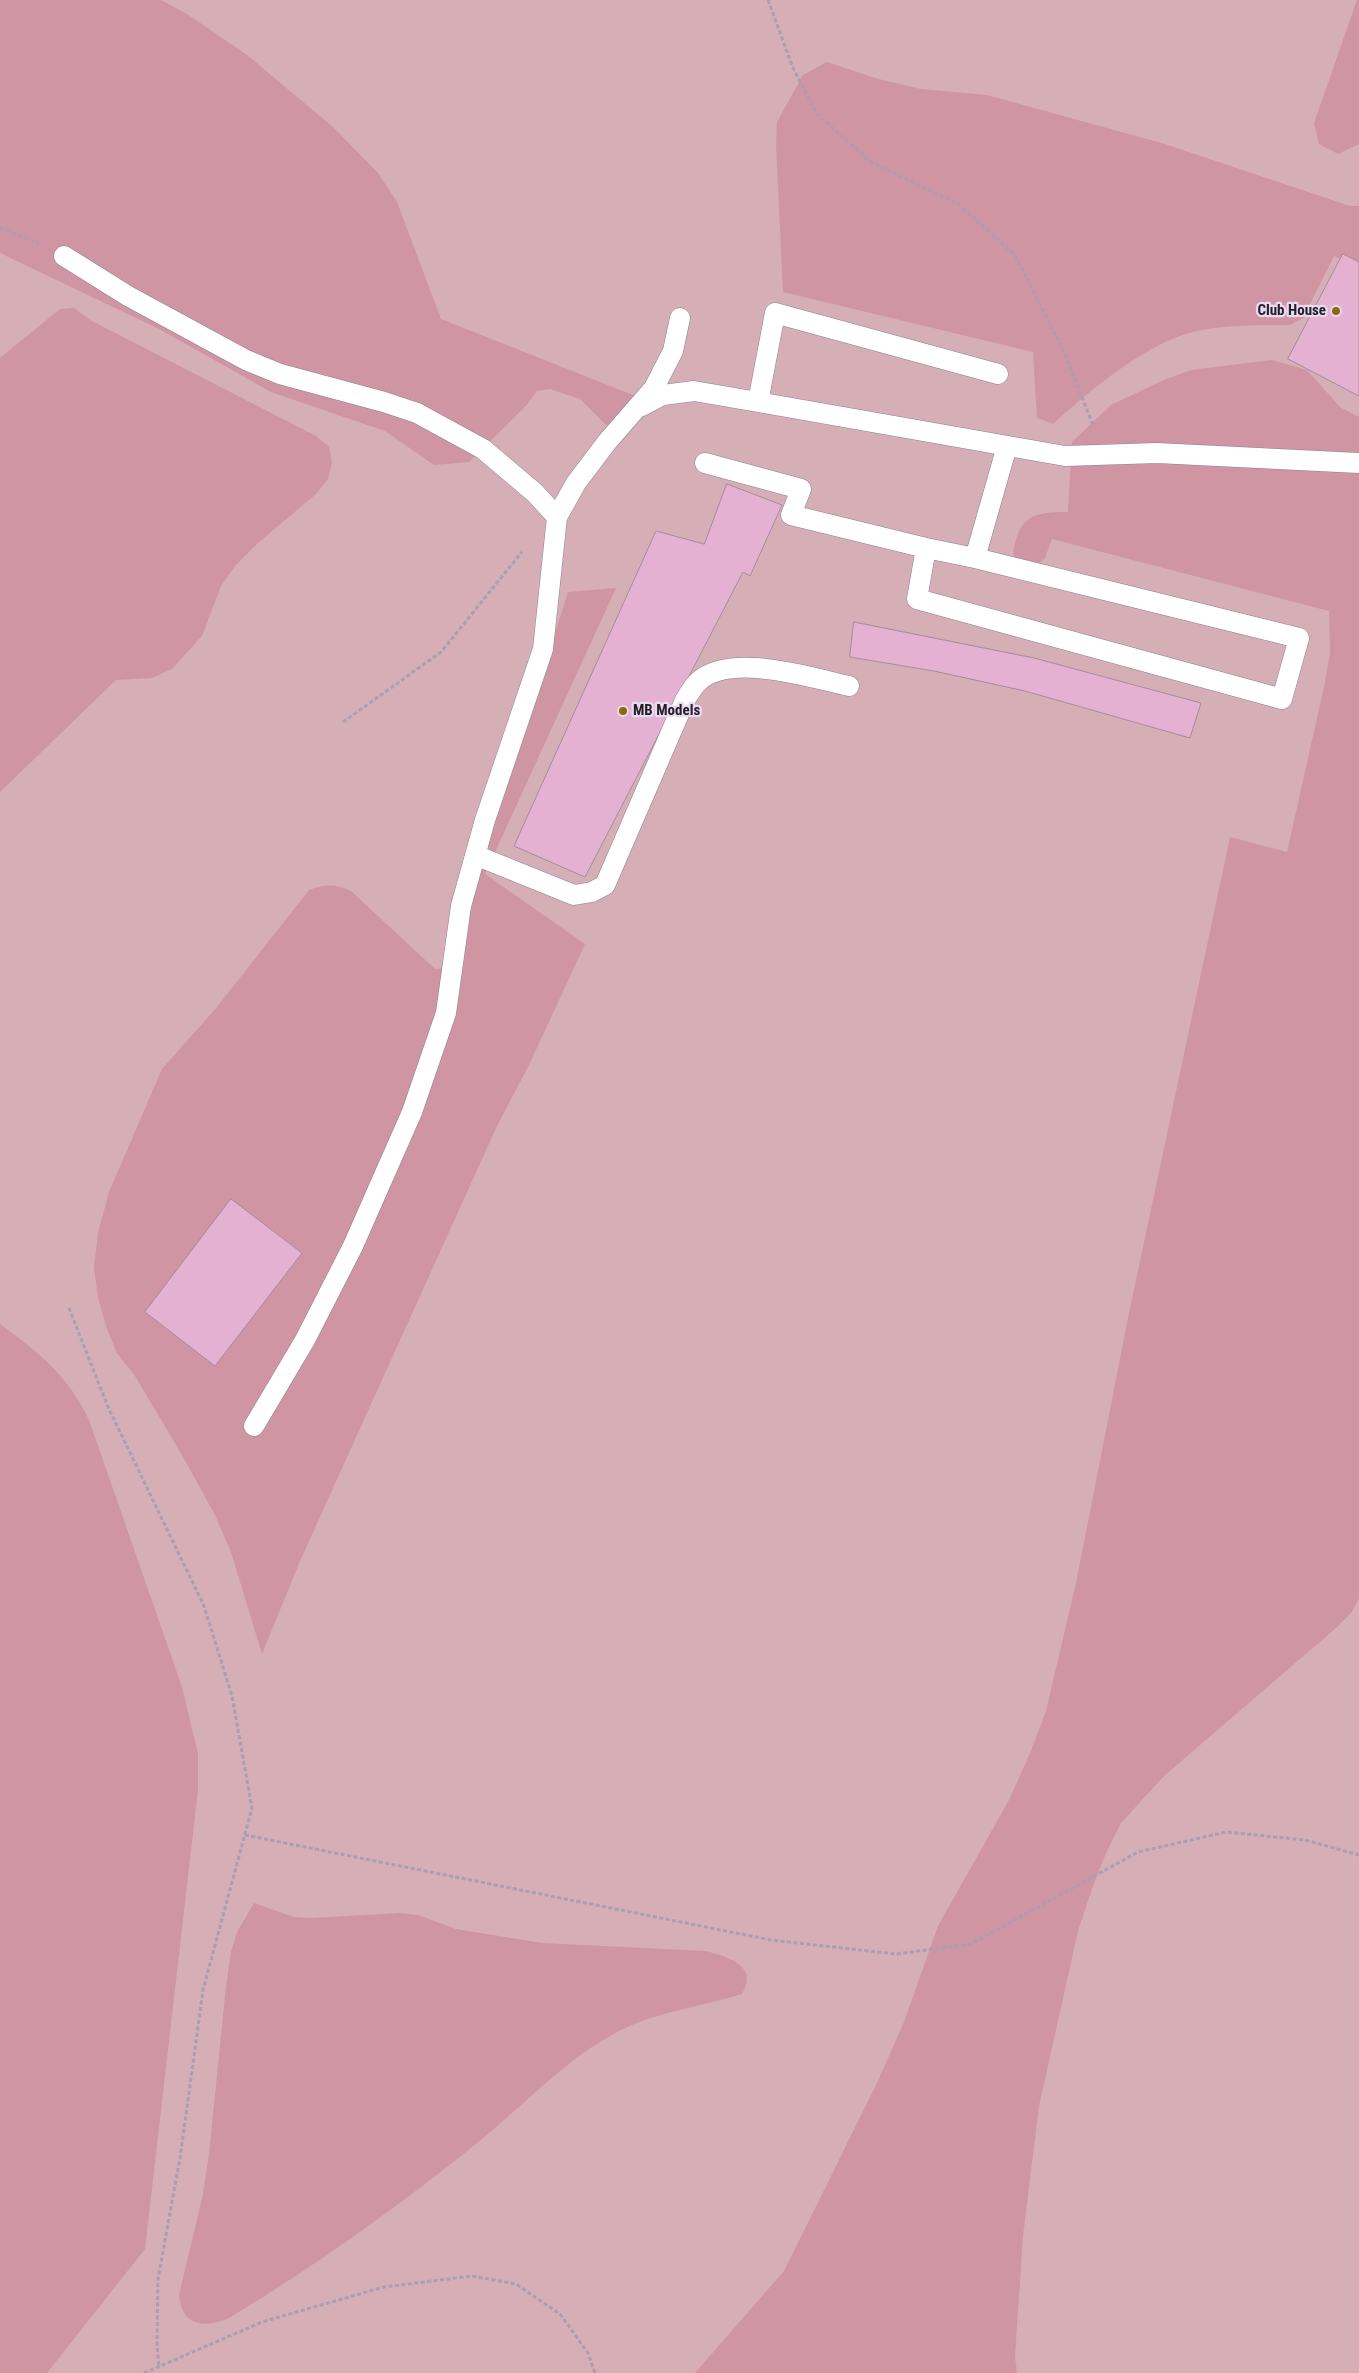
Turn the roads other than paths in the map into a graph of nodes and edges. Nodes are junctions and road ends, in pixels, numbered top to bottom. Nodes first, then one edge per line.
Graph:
1 (64, 256) road end
2 (680, 318) dead end
3 (998, 374) dead end
4 (758, 402) junction
5 (635, 410) junction
6 (1007, 446) junction
7 (705, 463) dead end
8 (1359, 463) edge
9 (557, 517) junction
10 (926, 548) junction
11 (975, 558) junction
12 (850, 686) dead end
13 (475, 855) junction
14 (254, 1426) dead end

1 - 9 lane
2 - 5 lane
3 - 4 lane
4 - 5 lane
4 - 6 lane
5 - 9 lane
6 - 8 lane
6 - 11 lane
7 - 10 lane
9 - 13 lane
10 - 11 lane
10 - 11 lane
12 - 13 lane
13 - 14 lane

